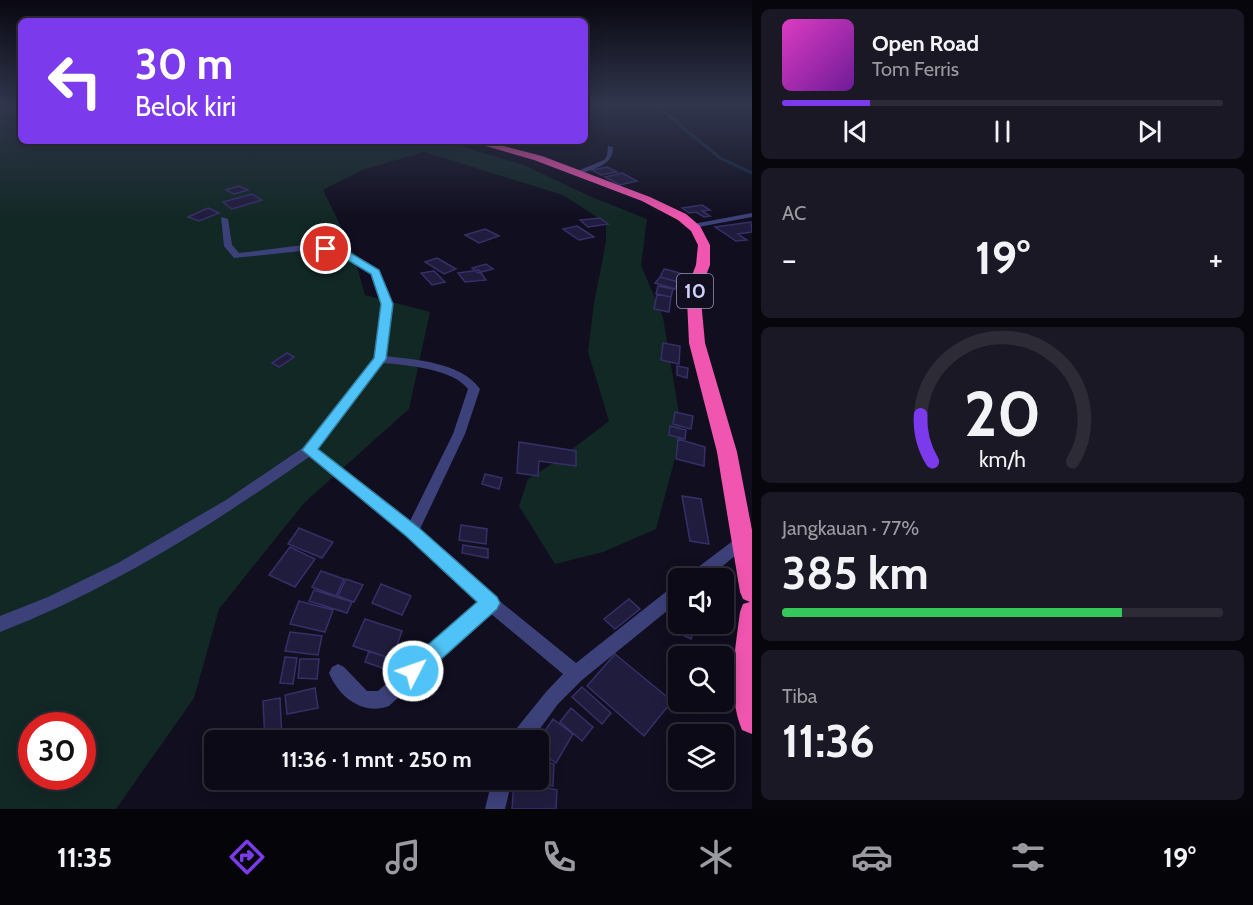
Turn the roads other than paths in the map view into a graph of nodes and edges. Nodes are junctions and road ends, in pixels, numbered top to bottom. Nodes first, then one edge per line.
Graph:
1 (484, 144) edge
2 (610, 147) dead end
3 (577, 173) junction
4 (752, 215) edge
5 (224, 219) dead end
6 (693, 226) junction
7 (380, 359) junction
8 (309, 450) junction
9 (412, 531) junction
10 (743, 541) junction
11 (709, 568) edge
12 (752, 592) edge
13 (668, 600) edge
14 (490, 603) junction
15 (752, 612) edge
16 (0, 624) edge
17 (338, 673) dead end
18 (576, 674) junction
19 (752, 720) edge
20 (527, 730) edge
21 (500, 790) edge
22 (495, 809) edge

1 - 3 highway
2 - 3 street
3 - 6 highway
4 - 6 street
5 - 7 street
6 - 10 highway, 10
7 - 8 street
7 - 9 street
8 - 9 street
8 - 16 street
9 - 14 street
10 - 11 street
10 - 12 highway, 10
13 - 18 street
14 - 17 street
14 - 18 street
15 - 19 highway
18 - 20 street
21 - 22 street

